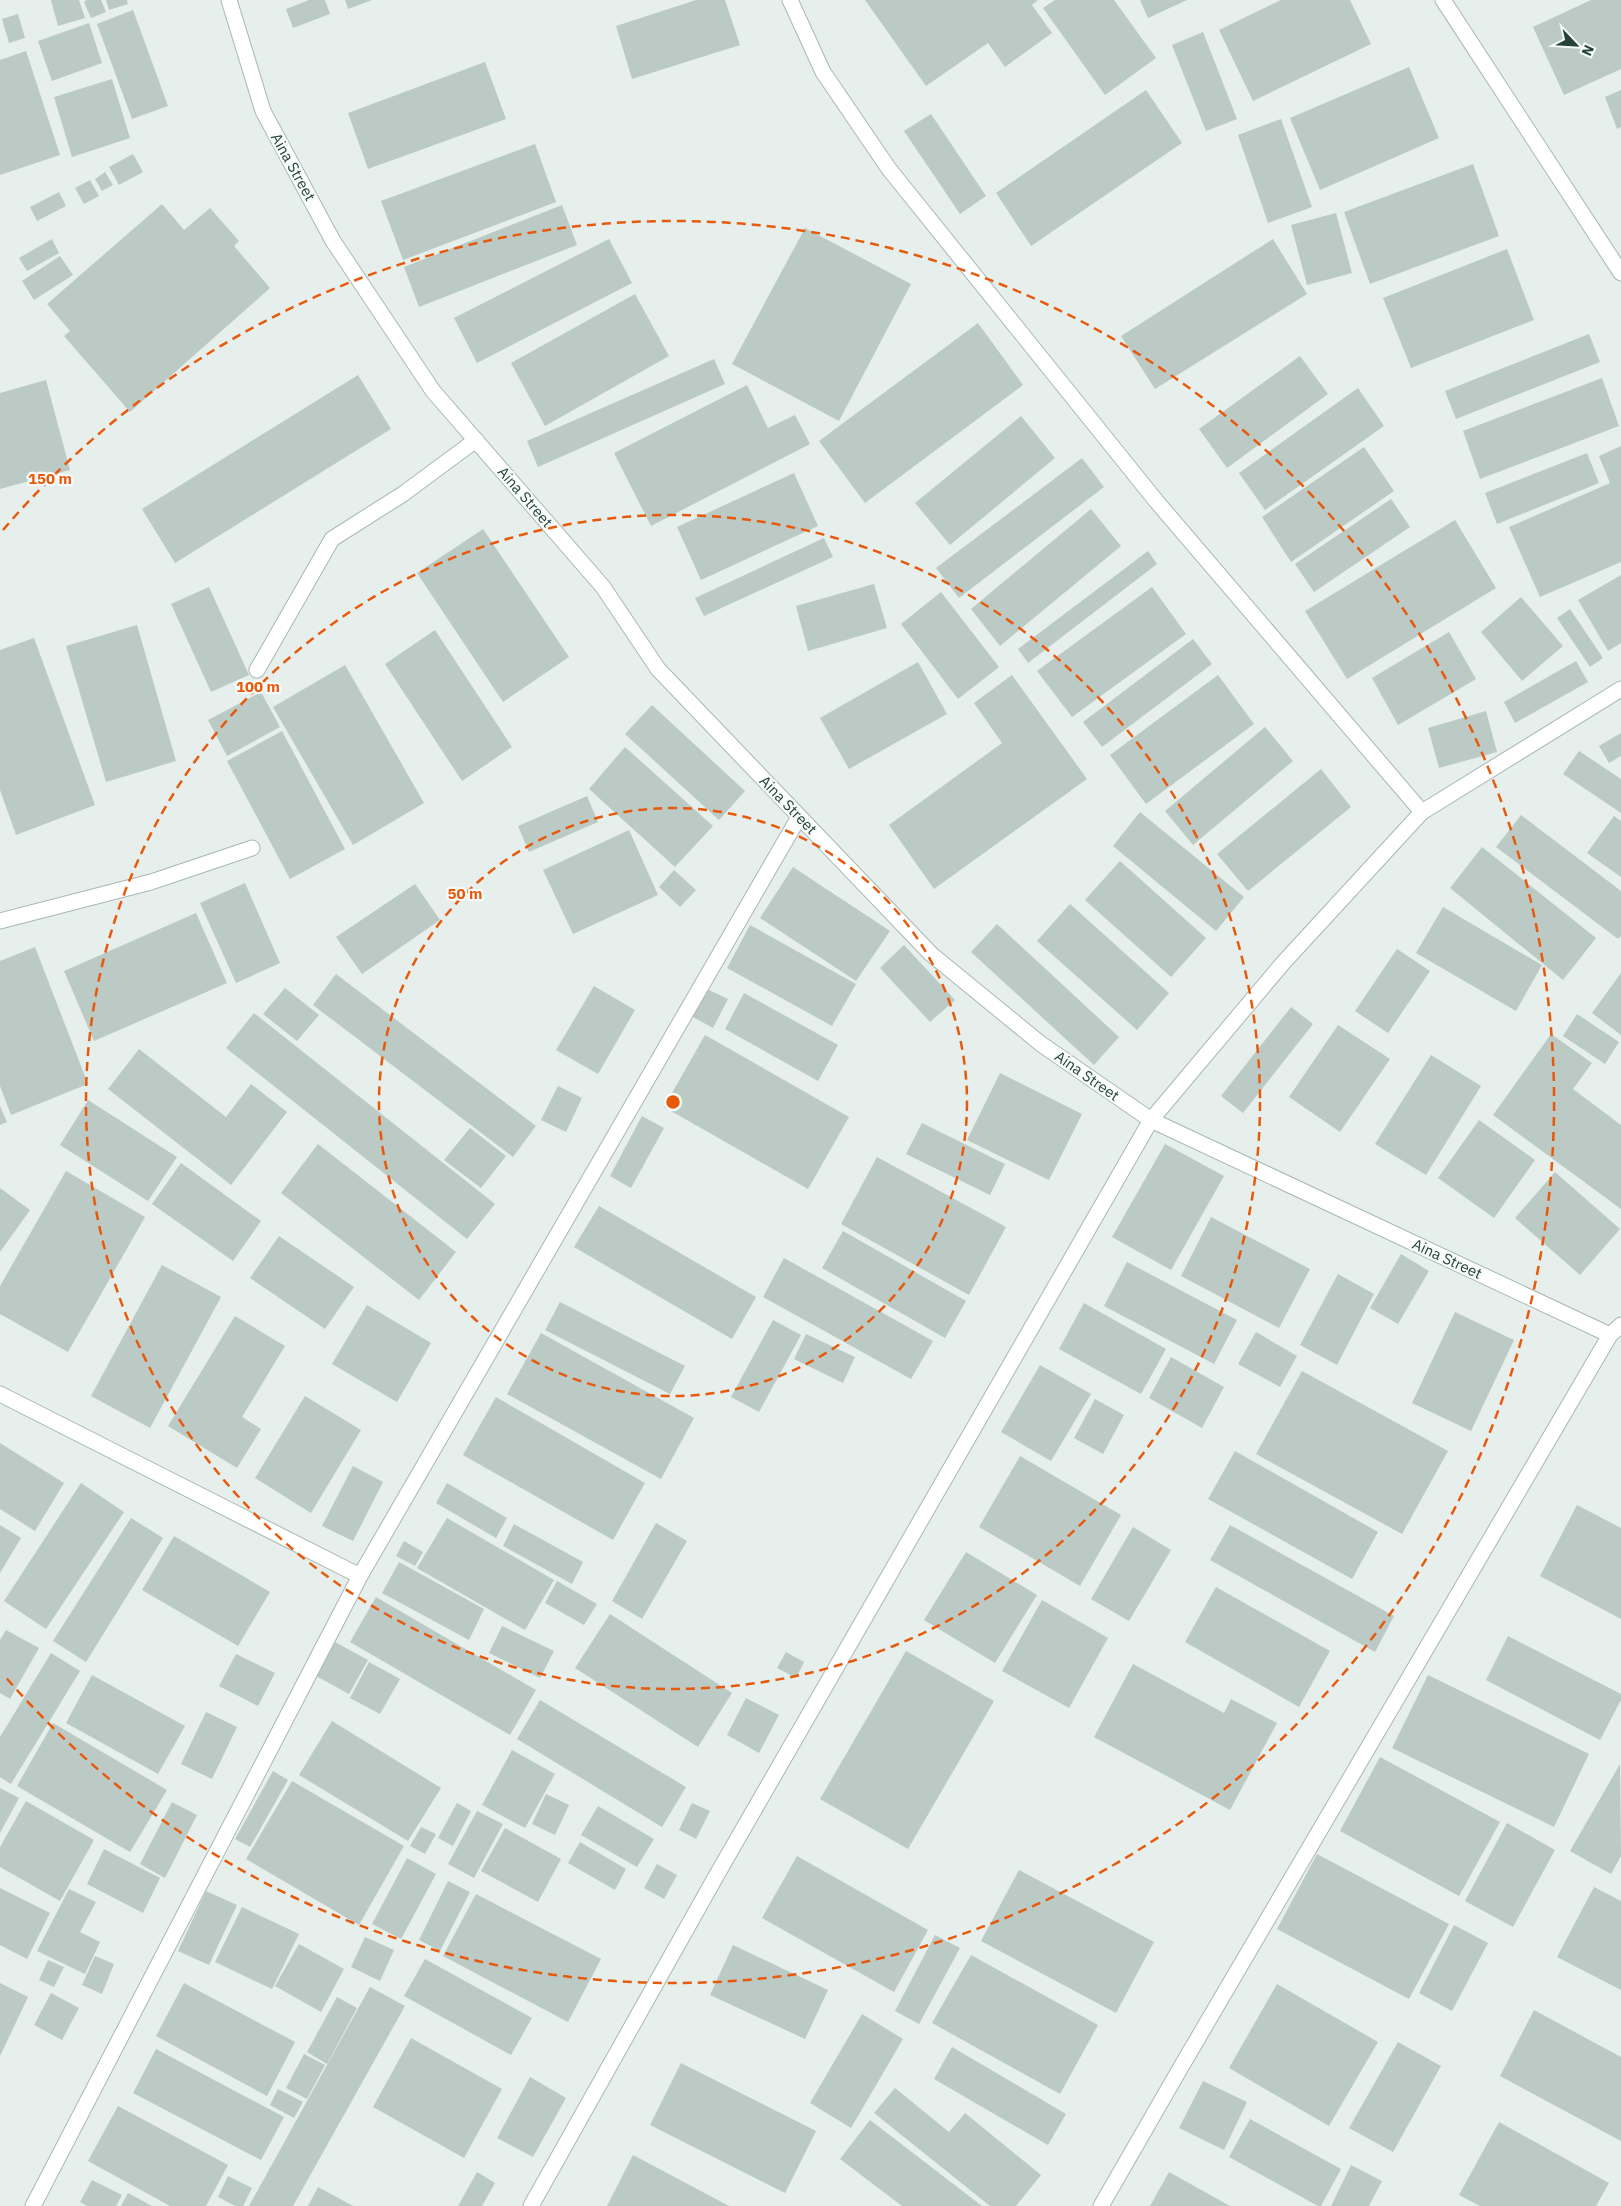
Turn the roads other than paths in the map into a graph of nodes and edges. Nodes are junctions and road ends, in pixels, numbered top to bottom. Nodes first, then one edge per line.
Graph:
1 (229, 0) edge
2 (790, 0) edge
3 (1443, 0) edge
4 (1621, 273) edge
5 (476, 440) junction
6 (256, 670) dead end
7 (1621, 689) edge
8 (1422, 812) junction
9 (799, 817) junction
10 (252, 848) dead end
11 (0, 921) edge
12 (1150, 1120) junction
13 (1615, 1330) edge
14 (0, 1394) edge
15 (360, 1576) junction
16 (33, 2206) edge
17 (531, 2206) edge
18 (1101, 2206) edge

1 - 5 street, Aina Street
2 - 8 street
3 - 4 street
5 - 6 street
5 - 9 street, Aina Street
7 - 8 street
8 - 12 street
9 - 12 street, Aina Street
9 - 15 street
10 - 11 street
12 - 13 street, Aina Street
12 - 17 street
13 - 18 street
14 - 15 street
15 - 16 street

